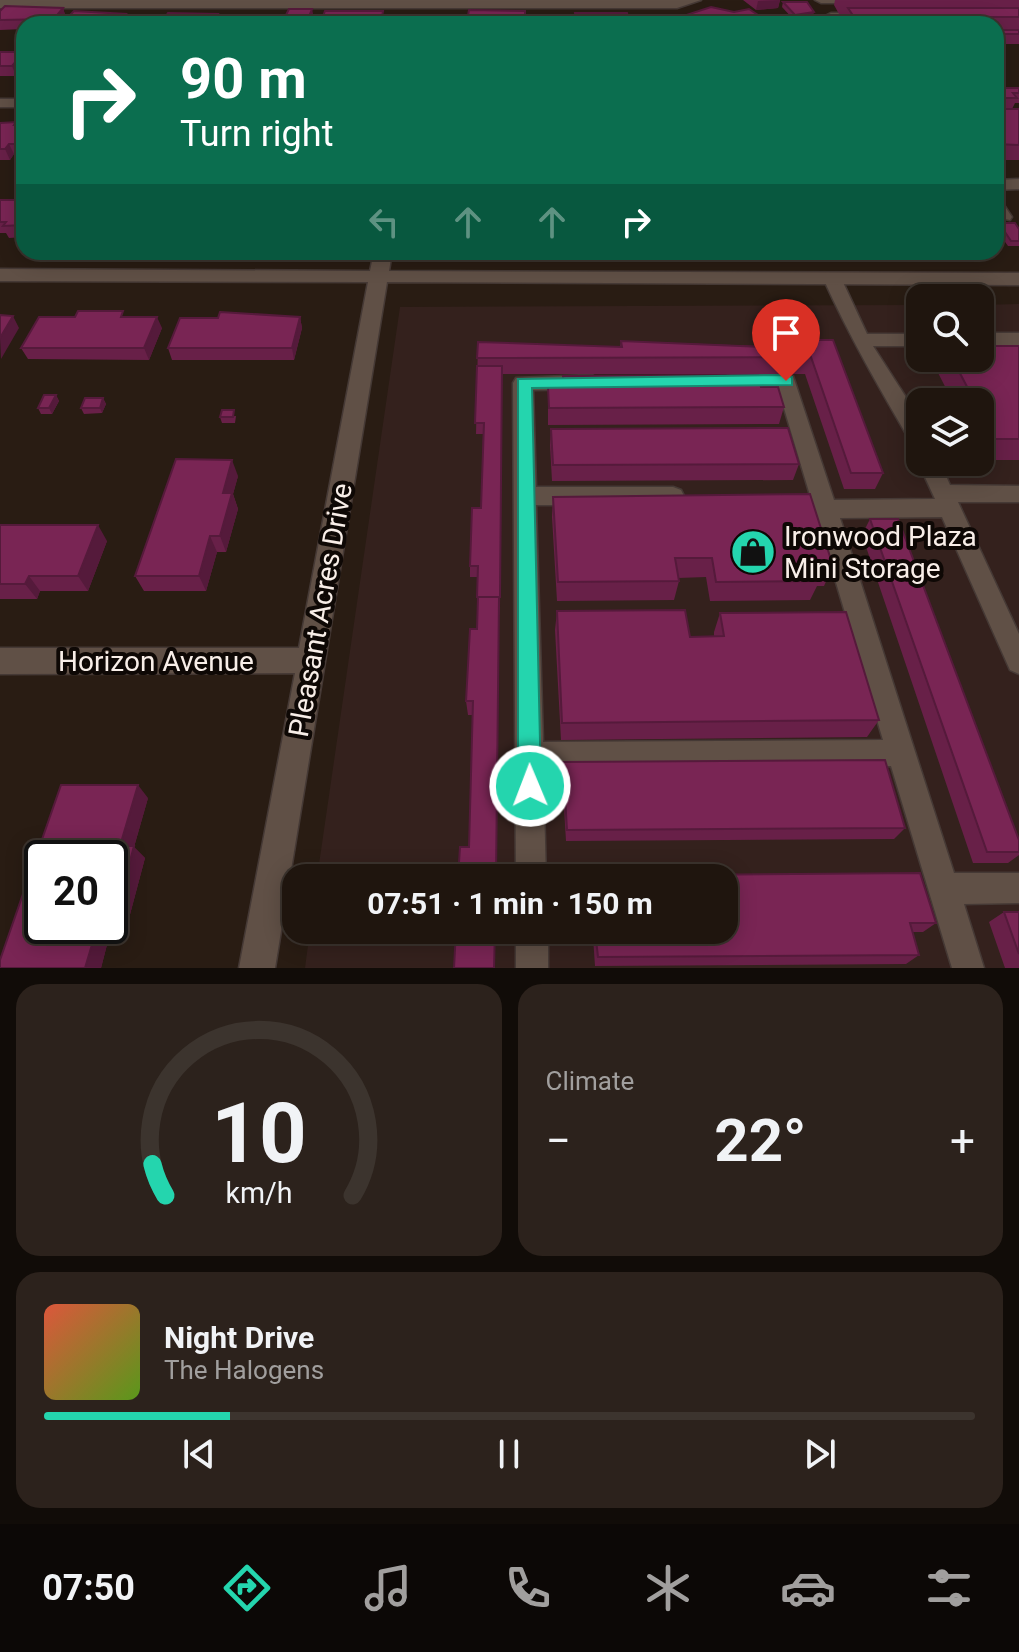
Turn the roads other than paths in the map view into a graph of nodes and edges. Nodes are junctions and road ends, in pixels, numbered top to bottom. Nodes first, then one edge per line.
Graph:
1 (695, 0) edge
2 (821, 0) edge
3 (882, 0) edge
4 (0, 4) edge
5 (381, 264) edge
6 (0, 275) edge
7 (832, 278) junction
8 (1019, 279) edge
9 (994, 339) edge
10 (1019, 339) edge
11 (860, 340) junction
12 (906, 340) edge
13 (709, 381) edge
14 (616, 382) edge
15 (906, 411) edge
16 (935, 476) edge
17 (1019, 494) edge
18 (525, 496) junction
19 (697, 496) edge
20 (791, 496) edge
21 (946, 501) junction
22 (824, 502) junction
23 (1012, 629) edge
24 (312, 660) junction
25 (0, 661) edge
26 (1019, 662) edge
27 (901, 753) junction
28 (529, 755) junction
29 (531, 864) edge
30 (1019, 888) edge
31 (944, 889) junction
32 (532, 944) edge
33 (257, 968) edge
34 (532, 968) edge
35 (968, 968) edge

1 - 4 street
2 - 3 lane
5 - 6 street
5 - 7 street
5 - 24 street, Pleasant Acres Drive
7 - 8 street
7 - 11 lane
9 - 10 lane
11 - 12 lane
11 - 15 lane
13 - 22 lane
14 - 18 lane
16 - 21 lane
17 - 21 lane
18 - 19 lane
18 - 28 lane
20 - 22 lane
21 - 22 lane
21 - 23 lane
22 - 27 lane
23 - 26 lane
24 - 25 street, Horizon Avenue
24 - 33 street, Pleasant Acres Drive
27 - 28 lane
27 - 31 lane
28 - 29 lane
30 - 31 lane
31 - 35 lane
32 - 34 lane

